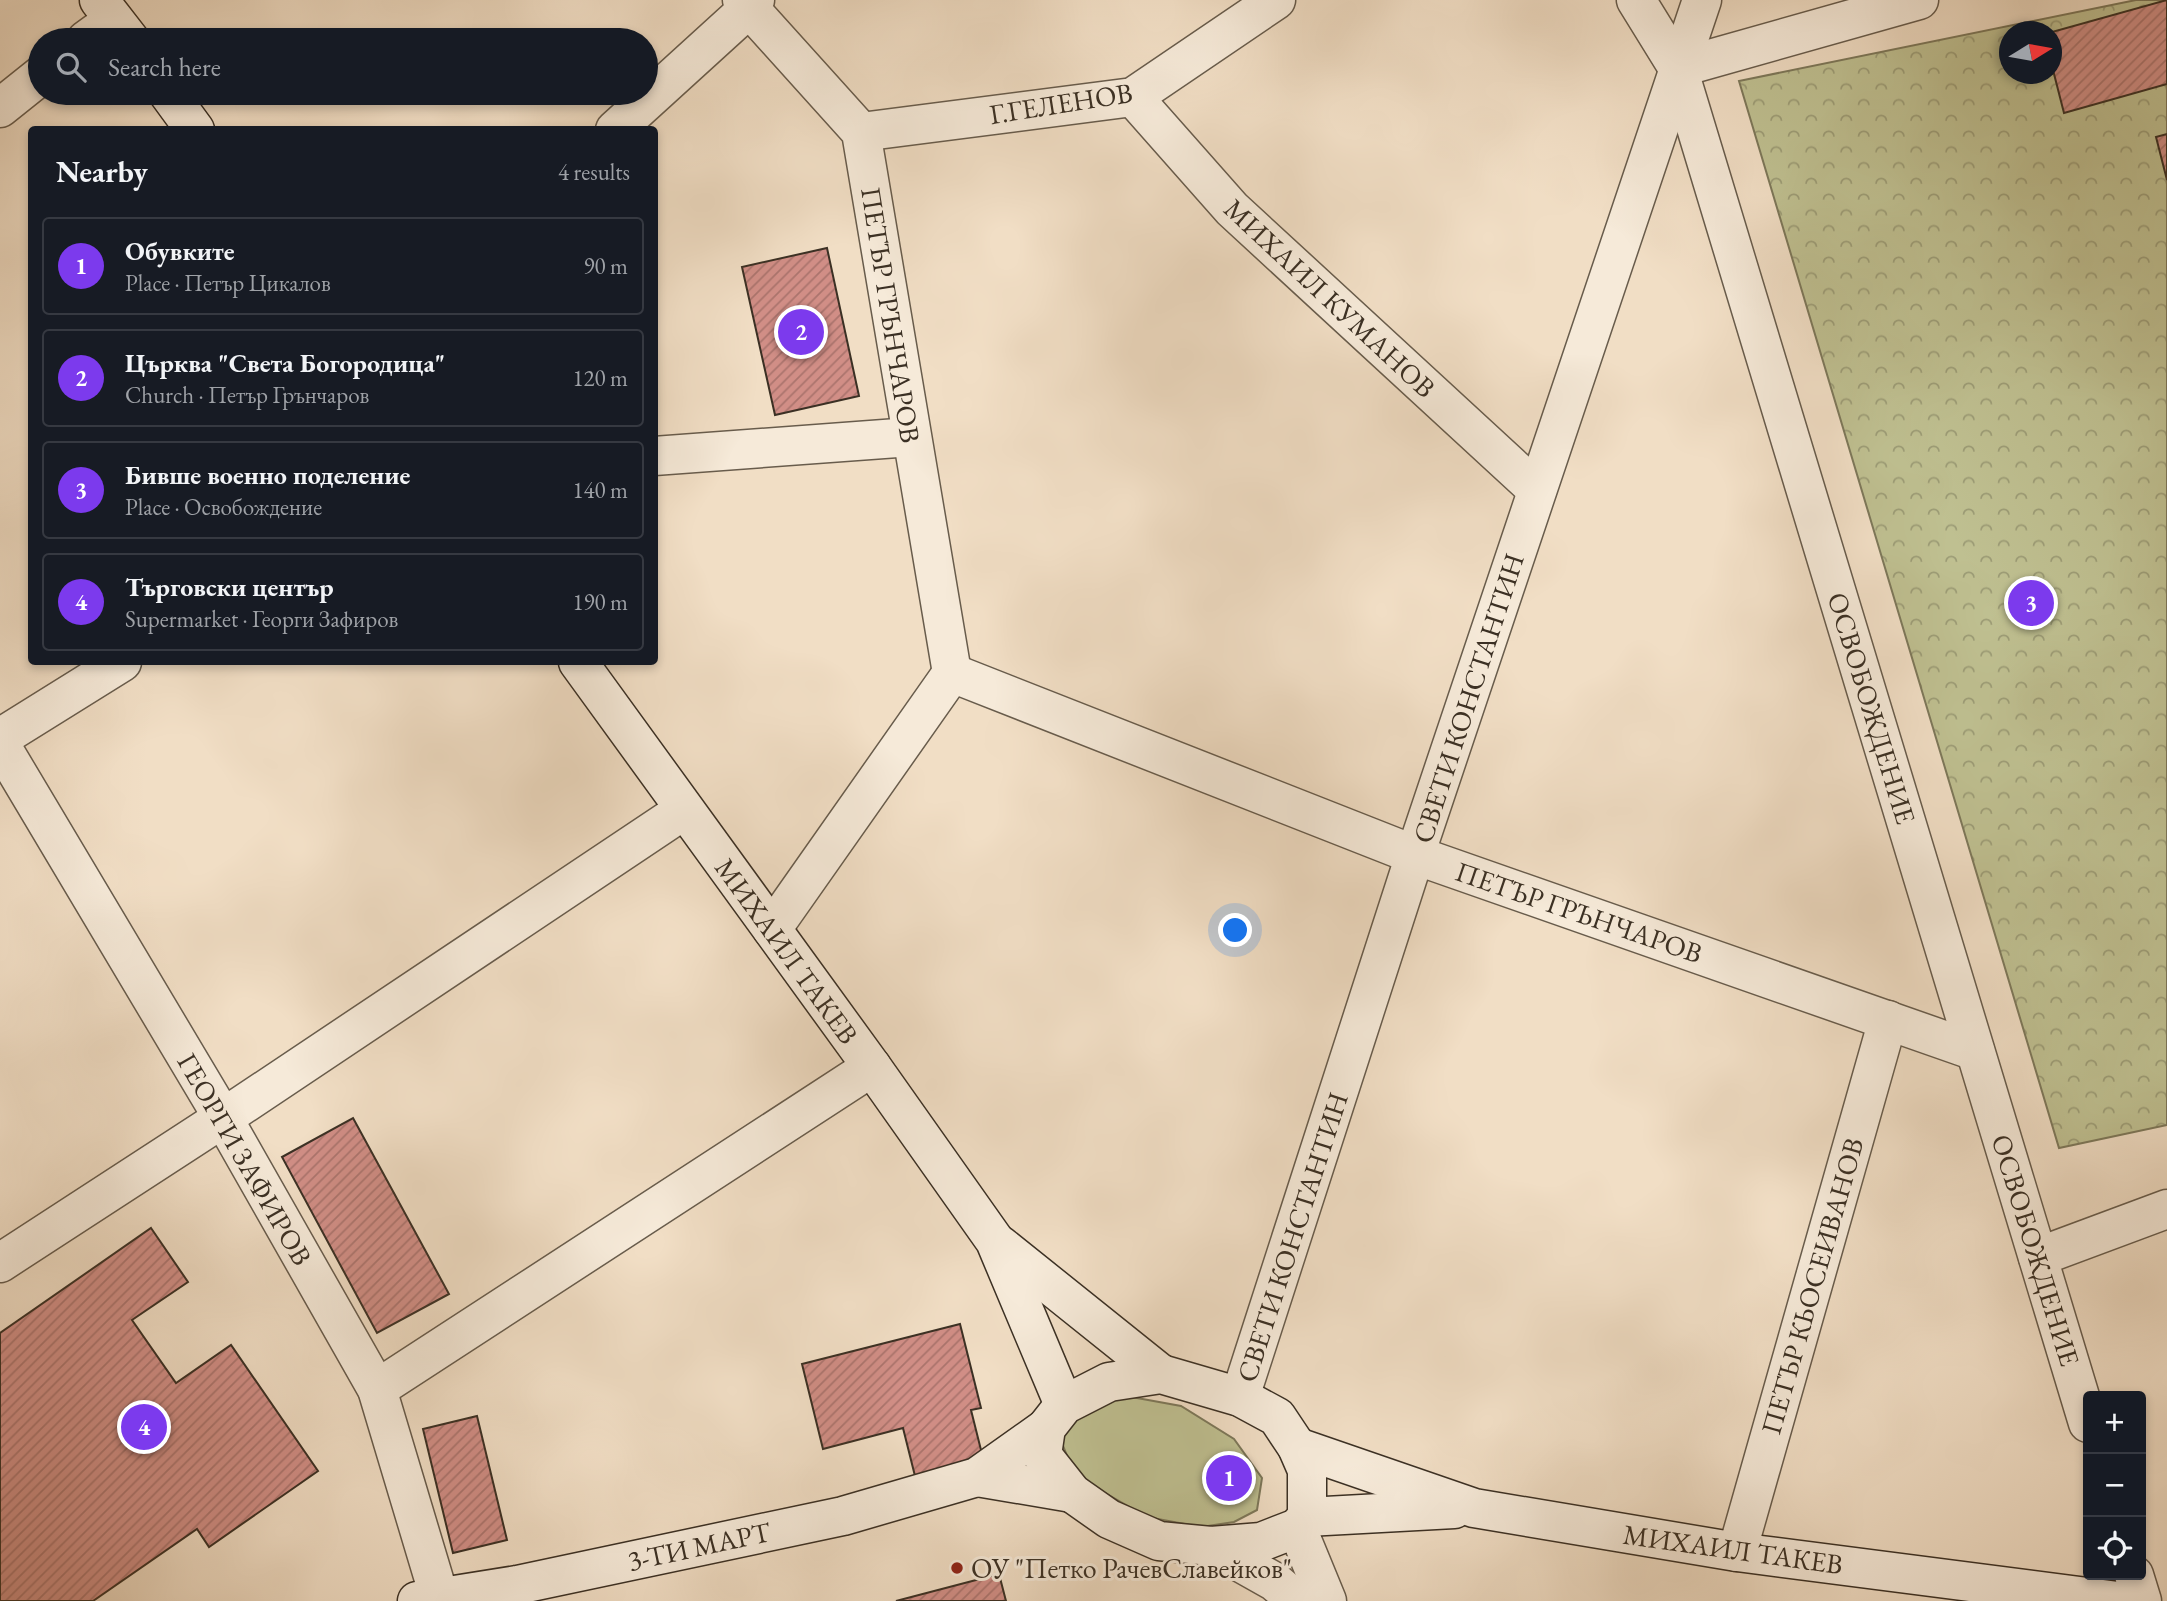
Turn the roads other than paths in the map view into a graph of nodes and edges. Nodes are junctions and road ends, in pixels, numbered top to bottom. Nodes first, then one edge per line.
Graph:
1 (1276, 0) edge
2 (1636, 0) edge
3 (1702, 0) edge
4 (1919, 0) edge
5 (749, 3) edge
6 (1678, 68) junction
7 (28, 86) edge
8 (658, 89) edge
9 (1133, 97) junction
10 (177, 105) edge
11 (641, 105) edge
12 (0, 108) edge
13 (192, 126) edge
14 (619, 126) edge
15 (861, 132) junction
16 (911, 437) junction
17 (658, 456) edge
18 (1537, 490) junction
19 (117, 665) edge
20 (580, 665) edge
21 (952, 673) junction
22 (0, 738) edge
23 (0, 744) edge
24 (684, 810) junction
25 (1415, 855) junction
26 (772, 929) junction
27 (1888, 1020) junction
28 (1975, 1051) junction
29 (872, 1067) junction
30 (223, 1118) junction
31 (2167, 1209) edge
32 (995, 1241) junction
33 (2038, 1257) junction
34 (0, 1263) edge
35 (1161, 1374) junction
36 (376, 1389) junction
37 (1240, 1397) junction
38 (2083, 1406) edge
39 (1055, 1416) junction
40 (1297, 1447) junction
41 (977, 1477) junction
42 (1072, 1493) junction
43 (1474, 1508) junction
44 (1302, 1522) junction
45 (1212, 1546) junction
46 (1737, 1552) junction
47 (2136, 1580) edge
48 (519, 1593) edge
49 (428, 1599) edge
50 (1297, 1601) edge
51 (1327, 1601) edge
52 (2118, 1601) edge
53 (2142, 1601) edge

1 - 9 street, Г.ГЕЛЕНОВ
2 - 6 street, ОСВОБОЖДЕНИЕ
3 - 6 street, СВЕТИ КОНСТАНТИН
4 - 6 street
5 - 8 street
5 - 15 street
6 - 18 street, СВЕТИ КОНСТАНТИН
6 - 28 street, ОСВОБОЖДЕНИЕ
7 - 12 street
9 - 15 street, Г.ГЕЛЕНОВ
9 - 18 street, МИХАИЛ КУМАНОВ
10 - 13 street
11 - 14 street
15 - 16 street, ПЕТЪР ГРЪНЧАРОВ
16 - 17 street
16 - 21 street, ПЕТЪР ГРЪНЧАРОВ
18 - 25 street, СВЕТИ КОНСТАНТИН
19 - 22 street
20 - 24 street, МИХАИЛ ТАКЕВ
21 - 25 street, ПЕТЪР ГРЪНЧАРОВ
21 - 26 street
23 - 30 street, ГЕОРГИ ЗАФИРОВ
24 - 26 street, МИХАИЛ ТАКЕВ
24 - 30 street
25 - 27 street, ПЕТЪР ГРЪНЧАРОВ
25 - 37 street, СВЕТИ КОНСТАНТИН
26 - 29 street, МИХАИЛ ТАКЕВ
27 - 28 street, ПЕТЪР ГРЪНЧАРОВ
27 - 46 street, ПЕТЪР КЬОСЕИВАНОВ
28 - 33 street, ОСВОБОЖДЕНИЕ
29 - 32 street, МИХАИЛ ТАКЕВ
29 - 36 street
30 - 34 street
30 - 36 street, ГЕОРГИ ЗАФИРОВ
31 - 33 street
32 - 35 street, МИХАИЛ ТАКЕВ
32 - 39 street, МИХАИЛ ТАКЕВ
33 - 38 street, ОСВОБОЖДЕНИЕ
35 - 37 street
35 - 39 street
36 - 49 street, ГЕОРГИ ЗАФИРОВ
37 - 40 street
39 - 41 street
39 - 42 street
40 - 43 street, МИХАИЛ ТАКЕВ
40 - 44 street
41 - 42 street
41 - 48 street, 3-ТИ МАРТ
42 - 45 street
43 - 44 street, МИХАИЛ ТАКЕВ
43 - 46 street, МИХАИЛ ТАКЕВ
44 - 45 street
44 - 51 street
45 - 50 street
46 - 52 street, МИХАИЛ ТАКЕВ
47 - 53 street
48 - 49 street, 3-ТИ МАРТ

